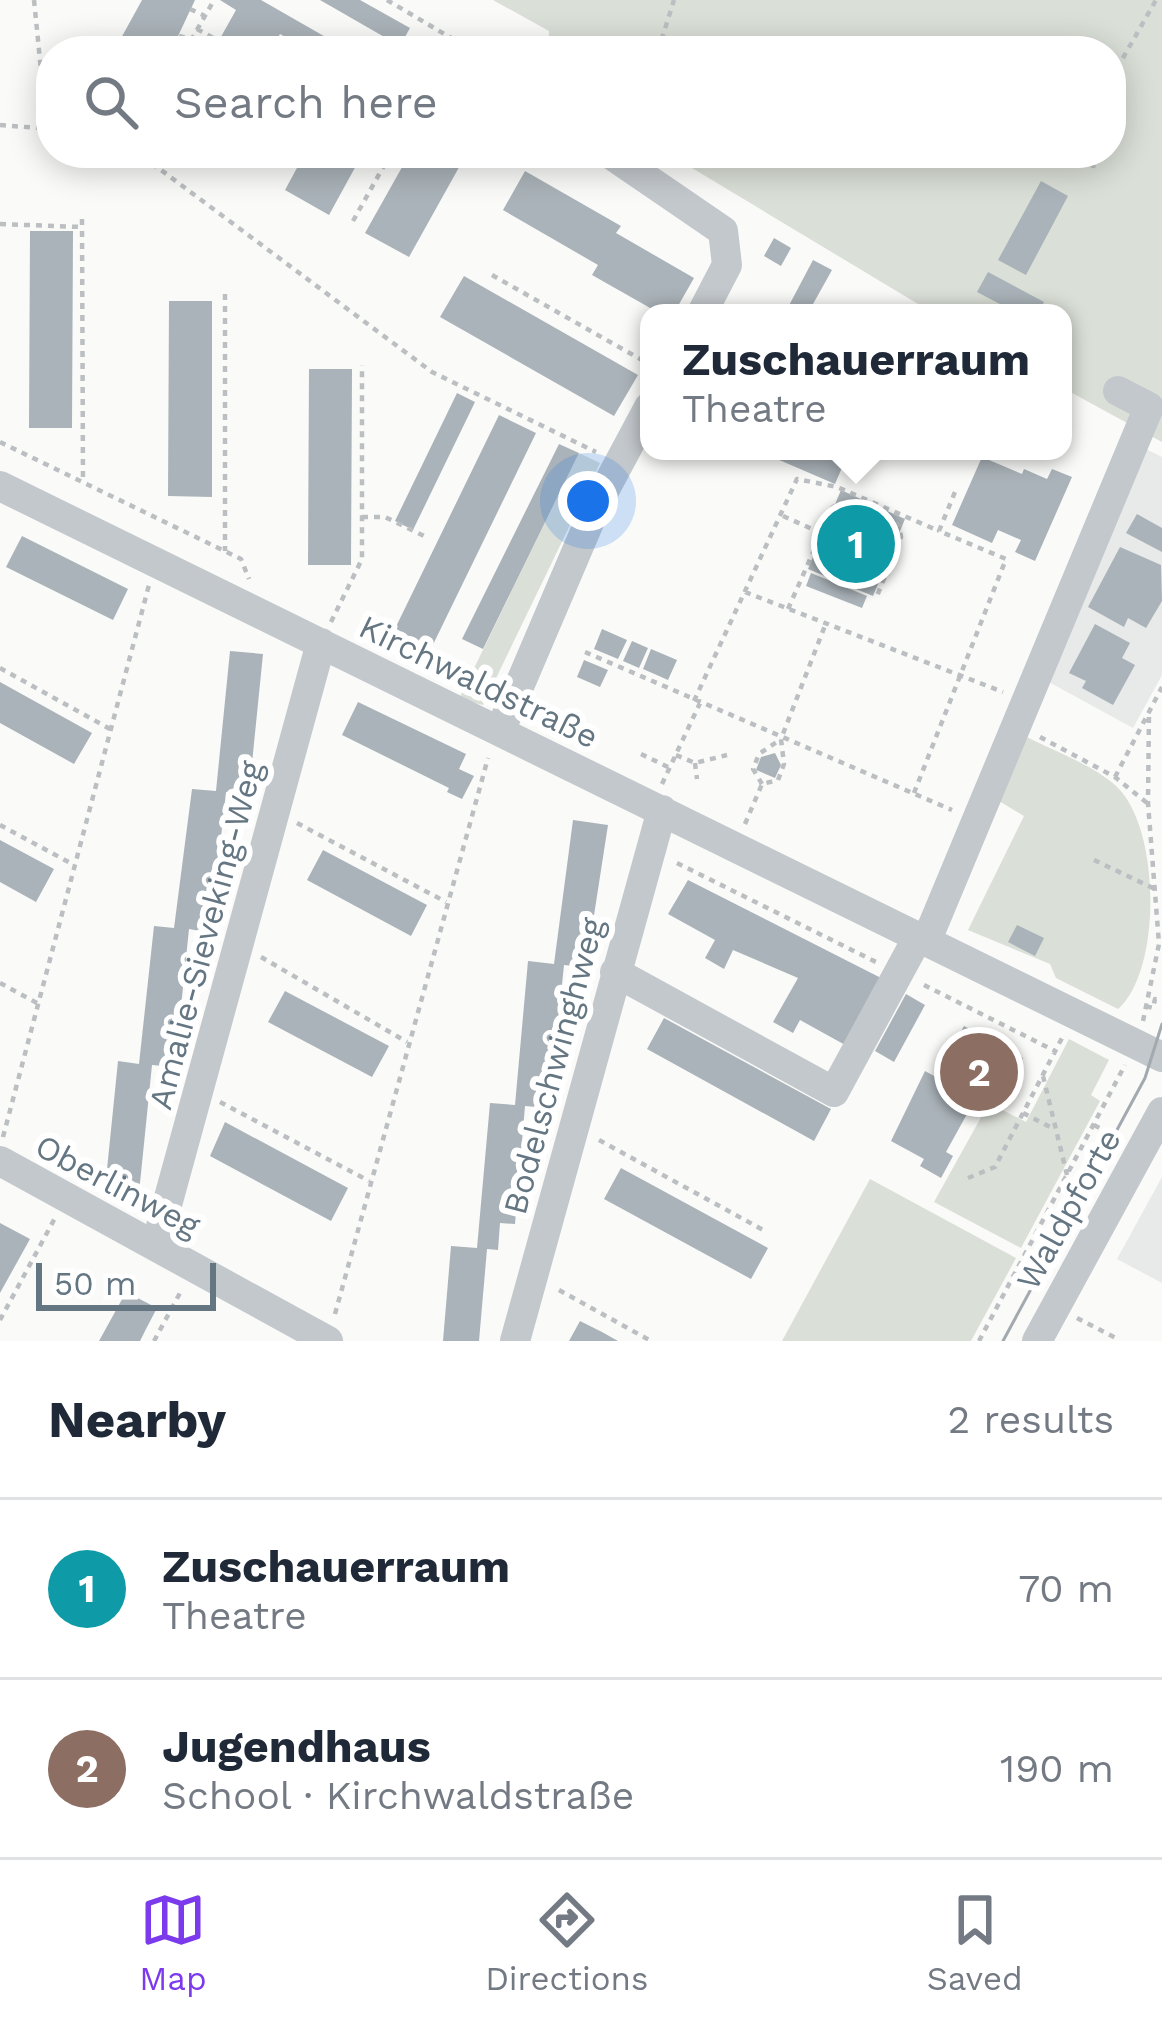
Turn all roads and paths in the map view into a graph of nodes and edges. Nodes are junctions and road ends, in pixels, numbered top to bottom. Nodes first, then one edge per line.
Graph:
1 (34, 0) edge
2 (212, 0) edge
3 (674, 0) edge
4 (1156, 0) edge
5 (391, 1) edge
6 (190, 9) dead end
7 (205, 16) junction
8 (197, 29) junction
9 (38, 36) edge
10 (192, 36) edge
11 (210, 36) edge
12 (450, 36) edge
13 (663, 36) edge
14 (1126, 53) edge
15 (0, 125) edge
16 (36, 128) edge
17 (159, 168) edge
18 (382, 168) edge
19 (630, 168) edge
20 (353, 220) dead end
21 (0, 224) edge
22 (73, 262) dead end
23 (82, 262) junction
24 (492, 275) dead end
25 (225, 294) dead end
26 (707, 304) edge
27 (212, 330) dead end
28 (225, 330) junction
29 (72, 332) dead end
30 (84, 332) junction
31 (640, 359) edge
32 (362, 365) dead end
33 (1118, 391) dead end
34 (72, 394) dead end
35 (84, 394) junction
36 (212, 395) dead end
37 (225, 395) junction
38 (352, 400) dead end
39 (362, 400) junction
40 (640, 423) edge
41 (0, 442) edge
42 (212, 461) dead end
43 (225, 461) junction
44 (618, 462) junction
45 (351, 464) dead end
46 (362, 464) junction
47 (83, 482) junction
48 (0, 486) edge
49 (955, 493) dead end
50 (781, 514) junction
51 (362, 517) junction
52 (351, 528) dead end
53 (362, 528) junction
54 (939, 531) junction
55 (821, 533) junction
56 (424, 536) dead end
57 (225, 551) junction
58 (154, 562) junction
59 (745, 592) junction
60 (877, 596) dead end
61 (244, 606) junction
62 (788, 609) junction
63 (826, 623) junction
64 (321, 643) junction
65 (585, 652) dead end
66 (0, 668) edge
67 (961, 675) junction
68 (1161, 691) edge
69 (697, 702) junction
70 (1150, 711) junction
71 (1024, 714) junction
72 (110, 729) junction
73 (500, 731) junction
74 (781, 739) junction
75 (641, 754) dead end
76 (676, 755) junction
77 (727, 755) dead end
78 (695, 763) junction
79 (670, 768) junction
80 (1114, 777) junction
81 (697, 779) dead end
82 (762, 784) junction
83 (913, 794) junction
84 (1148, 803) junction
85 (657, 808) junction
86 (277, 812) junction
87 (979, 821) junction
88 (0, 825) edge
89 (735, 846) junction
90 (650, 850) junction
91 (1094, 860) dead end
92 (74, 866) junction
93 (1157, 890) junction
94 (448, 903) junction
95 (922, 939) junction
96 (1160, 940) edge
97 (241, 946) junction
98 (615, 972) junction
99 (900, 974) junction
100 (0, 983) edge
101 (1162, 1000) edge
102 (38, 1003) junction
103 (1146, 1006) junction
104 (1074, 1015) junction
105 (409, 1043) junction
106 (1055, 1051) junction
107 (1149, 1051) edge
108 (1043, 1076) junction
109 (200, 1090) junction
110 (1162, 1112) edge
111 (1023, 1113) junction
112 (573, 1126) junction
113 (1052, 1128) junction
114 (1105, 1130) dead end
115 (0, 1148) edge
116 (1092, 1156) dead end
117 (0, 1161) edge
118 (1067, 1175) junction
119 (968, 1178) dead end
120 (371, 1182) junction
121 (66, 1197) junction
122 (766, 1231) dead end
123 (155, 1245) junction
124 (194, 1267) junction
125 (533, 1275) junction
126 (1056, 1307) junction
127 (0, 1320) edge
128 (1116, 1338) dead end
129 (326, 1340) edge
130 (154, 1341) edge
131 (515, 1341) edge
132 (650, 1341) edge
133 (980, 1341) edge
134 (1037, 1341) edge

1 - 9 path
2 - 7 path
3 - 13 path
4 - 14 path
5 - 12 path
6 - 7 path
7 - 8 path
8 - 10 path
8 - 11 path
15 - 16 path
17 - 44 path
18 - 20 path
19 - 26 street
21 - 23 path
22 - 23 path
23 - 30 path
24 - 31 path
25 - 28 path
27 - 28 path
28 - 37 path
29 - 30 path
30 - 35 path
32 - 39 path
33 - 71 street
34 - 35 path
35 - 47 path
36 - 37 path
37 - 43 path
38 - 39 path
39 - 46 path
40 - 44 street
41 - 47 path
42 - 43 path
43 - 57 path
44 - 73 street
45 - 46 path
46 - 51 path
47 - 57 path
48 - 58 street, Kirchwaldstraße
49 - 54 path
50 - 54 path
50 - 55 path
50 - 59 path
51 - 53 path
51 - 56 path
52 - 53 path
53 - 64 path
54 - 67 path
55 - 60 path
55 - 62 path
57 - 61 path
58 - 61 street, Kirchwaldstraße
58 - 72 path
59 - 62 path
59 - 69 path
61 - 64 street, Kirchwaldstraße
62 - 63 path
63 - 67 path
63 - 74 path
64 - 73 street, Kirchwaldstraße
64 - 86 street, Amalie-Sieveking-Weg
65 - 69 path
66 - 72 path
67 - 71 path
67 - 83 path
68 - 70 path
69 - 74 path
69 - 76 path
70 - 80 path
70 - 84 path
71 - 80 path
71 - 87 street
72 - 92 path
73 - 85 street, Kirchwaldstraße
73 - 94 path
74 - 82 path
74 - 82 path
74 - 83 path
75 - 79 path
76 - 78 path
76 - 79 path
77 - 78 path
78 - 81 path
79 - 85 path
80 - 84 path
82 - 89 path
83 - 87 path
84 - 93 path
85 - 89 street, Kirchwaldstraße
85 - 90 street, Bodelschwinghweg
86 - 94 path
86 - 97 street, Amalie-Sieveking-Weg
87 - 95 street
88 - 92 path
89 - 95 street, Kirchwaldstraße
90 - 98 street, Bodelschwinghweg
90 - 99 path
91 - 93 path
92 - 102 path
93 - 96 path
94 - 105 path
95 - 99 street
95 - 104 street, Kirchwaldstraße
96 - 103 path
97 - 105 path
97 - 109 street, Amalie-Sieveking-Weg
98 - 99 street
98 - 112 street, Bodelschwinghweg
99 - 106 path
100 - 102 path
101 - 103 path
102 - 115 path
103 - 107 path
104 - 106 path
104 - 107 street, Kirchwaldstraße
105 - 120 path
106 - 108 path
107 - 118 path
108 - 111 path
108 - 113 path
109 - 120 path
109 - 123 street, Amalie-Sieveking-Weg
110 - 126 street, Waldpforte
111 - 113 path
111 - 119 path
112 - 122 path
112 - 125 street, Bodelschwinghweg
113 - 118 path
114 - 116 path
117 - 121 street, Oberlinweg
118 - 133 path
120 - 129 path
121 - 123 street, Oberlinweg
121 - 127 path
123 - 124 street, Oberlinweg
124 - 129 street, Oberlinweg
124 - 130 path
125 - 131 street, Bodelschwinghweg
125 - 132 path
126 - 128 path
126 - 134 street, Waldpforte

